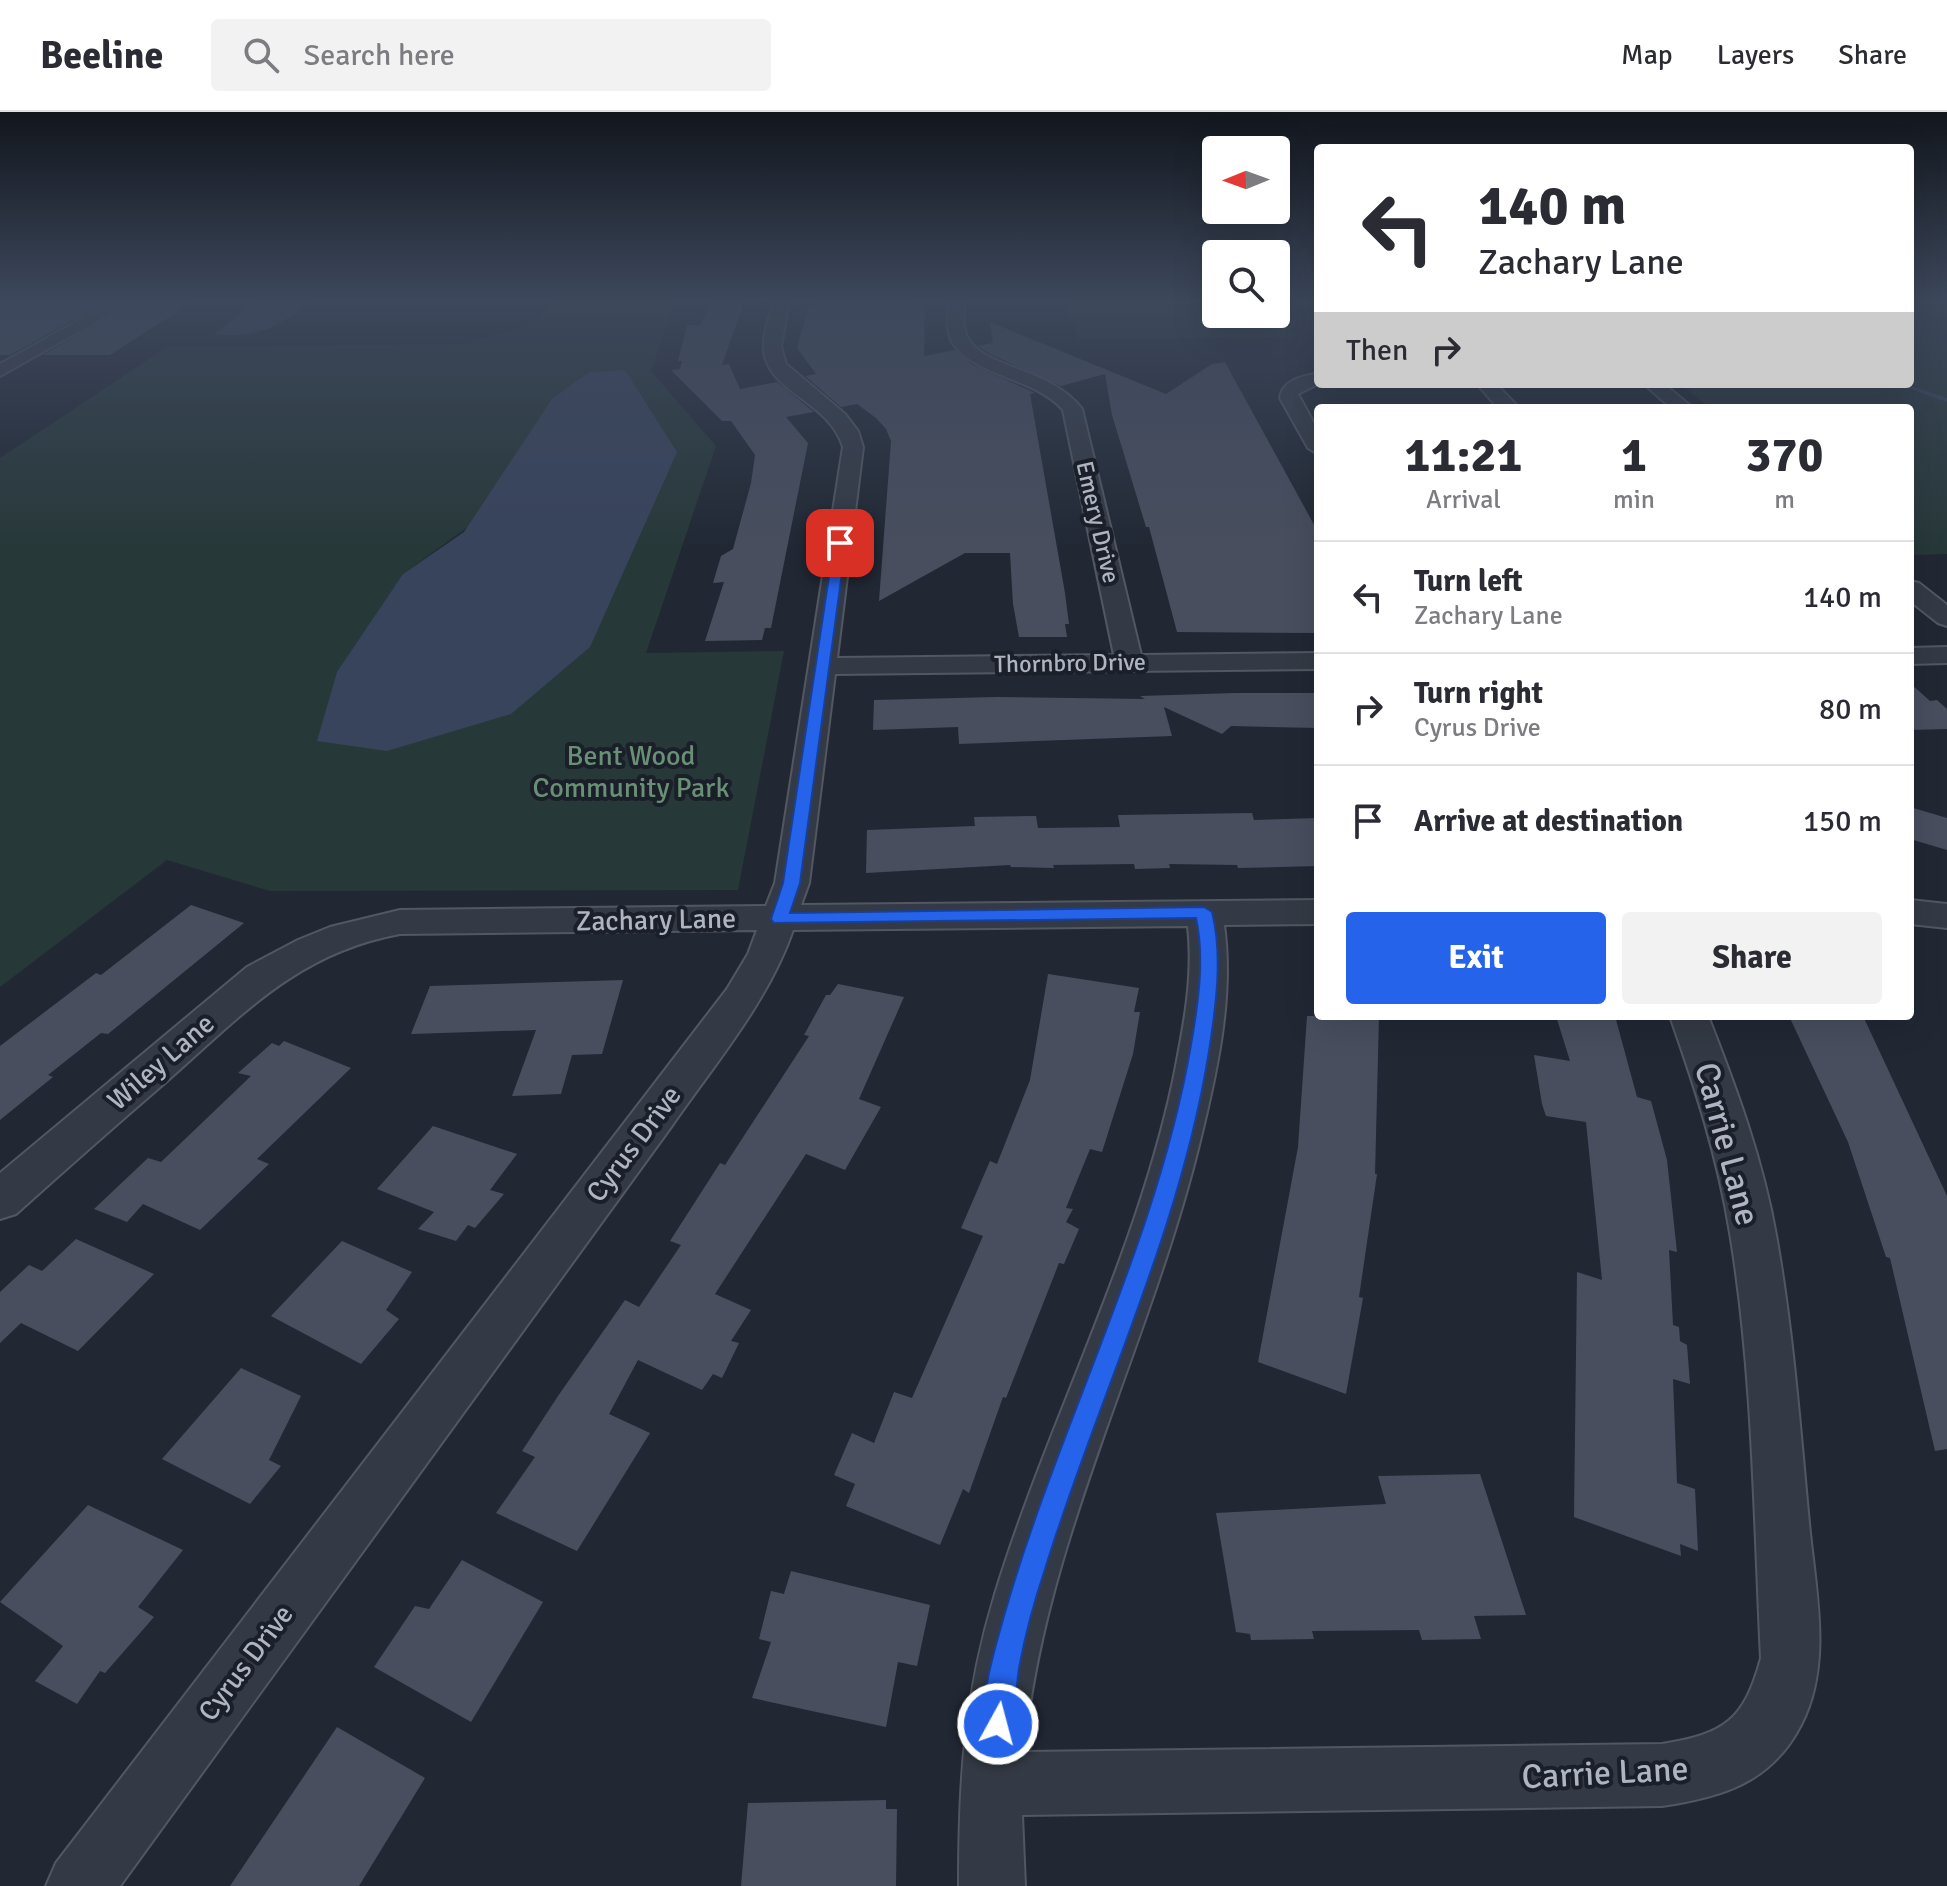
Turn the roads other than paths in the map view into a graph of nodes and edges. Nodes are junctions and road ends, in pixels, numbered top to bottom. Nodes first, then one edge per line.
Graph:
1 (800, 385) edge
2 (1041, 385) edge
3 (1299, 385) edge
4 (1490, 388) edge
5 (1658, 388) edge
6 (1505, 404) edge
7 (1678, 404) edge
8 (1314, 440) edge
9 (1914, 591) edge
10 (1947, 618) edge
11 (1947, 655) edge
12 (1914, 656) edge
13 (1314, 661) edge
14 (1129, 662) junction
15 (823, 666) junction
16 (1204, 912) junction
17 (1314, 912) edge
18 (1914, 912) edge
19 (1947, 916) edge
20 (780, 919) junction
21 (332, 938) joint
22 (1690, 1020) edge
23 (0, 1200) edge
24 (991, 1784) junction
25 (79, 1886) edge
26 (992, 1886) edge

1 - 15 street, Cyrus Drive
2 - 14 street, Emery Drive
3 - 8 street
4 - 6 street
5 - 7 street
9 - 10 street
11 - 12 street
13 - 14 street, Thornbro Drive
14 - 15 street, Thornbro Drive
15 - 20 street, Cyrus Drive
16 - 17 street, Zachary Lane
16 - 20 street, Zachary Lane
16 - 24 street
18 - 19 street
20 - 21 street, Zachary Lane
20 - 25 street, Cyrus Drive
21 - 23 street, Wiley Lane
22 - 24 street, Carrie Lane
24 - 26 street

